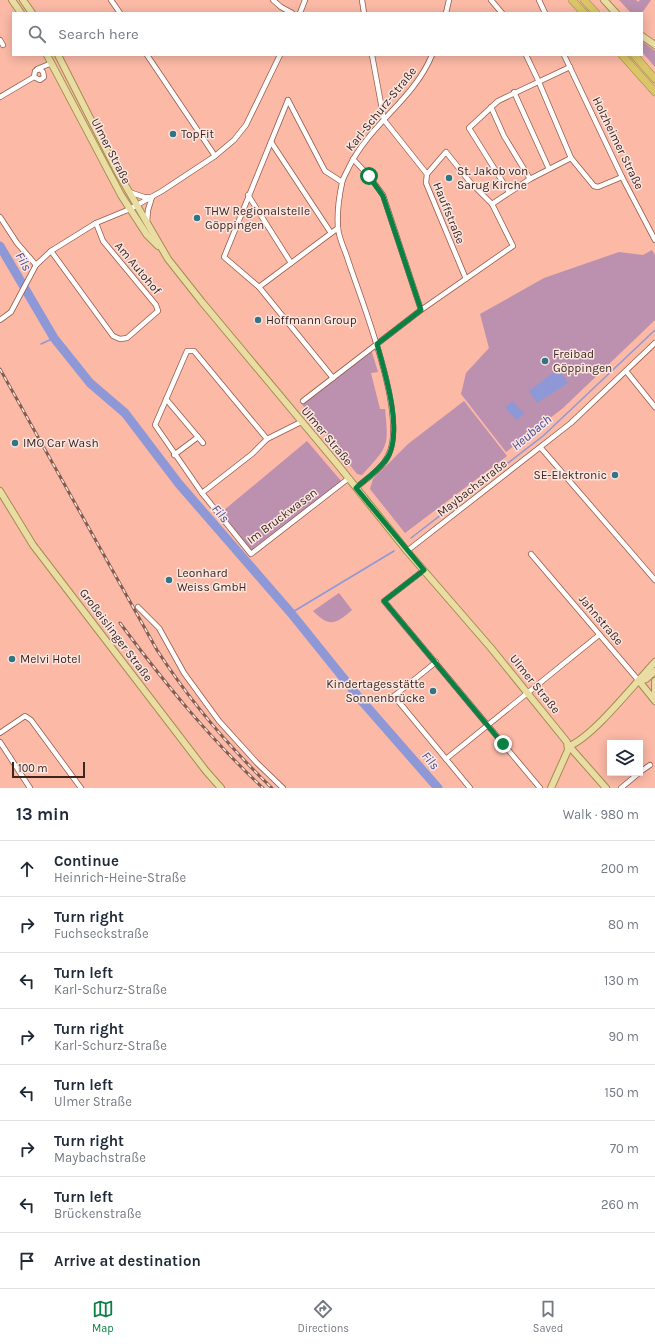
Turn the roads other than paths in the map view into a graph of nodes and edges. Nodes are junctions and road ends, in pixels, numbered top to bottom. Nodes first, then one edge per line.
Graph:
1 (12, 0) edge
2 (23, 0) edge
3 (112, 0) edge
4 (273, 0) edge
5 (306, 0) edge
6 (362, 0) edge
7 (449, 0) edge
8 (492, 0) edge
9 (539, 0) edge
10 (572, 0) edge
11 (584, 0) edge
12 (604, 0) edge
13 (20, 12) edge
14 (31, 12) edge
15 (119, 12) edge
16 (290, 12) edge
17 (300, 12) edge
18 (364, 12) edge
19 (446, 12) edge
20 (501, 12) edge
21 (545, 12) edge
22 (583, 12) edge
23 (595, 12) edge
24 (615, 12) edge
25 (643, 37) edge
26 (0, 40) edge
27 (3, 45) dead end
28 (655, 45) edge
29 (48, 56) edge
30 (59, 56) edge
31 (148, 56) edge
32 (280, 56) edge
33 (372, 56) edge
34 (431, 56) edge
35 (526, 56) edge
36 (564, 56) edge
37 (623, 56) edge
38 (635, 56) edge
39 (52, 62) junction
40 (570, 67) junction
41 (38, 69) junction
42 (34, 77) junction
43 (655, 79) edge
44 (538, 80) junction
45 (514, 92) junction
46 (655, 92) edge
47 (0, 97) edge
48 (491, 107) junction
49 (384, 120) junction
50 (271, 142) junction
51 (215, 156) junction
52 (570, 158) junction
53 (353, 159) junction
54 (549, 169) junction
55 (427, 174) junction
56 (622, 177) junction
57 (530, 179) junction
58 (342, 182) junction
59 (129, 192) junction
60 (509, 192) junction
61 (248, 196) junction
62 (152, 197) junction
63 (492, 204) junction
64 (136, 206) junction
65 (130, 209) junction
66 (0, 217) edge
67 (147, 222) junction
68 (96, 223) junction
69 (338, 228) junction
70 (331, 233) junction
71 (655, 240) edge
72 (51, 251) junction
73 (163, 252) junction
74 (292, 263) junction
75 (36, 265) junction
76 (466, 279) junction
77 (259, 287) junction
78 (421, 310) junction
79 (0, 320) edge
80 (655, 343) edge
81 (377, 344) junction
82 (626, 371) junction
83 (333, 378) junction
84 (166, 399) junction
85 (303, 401) dead end
86 (655, 407) edge
87 (301, 422) junction
88 (198, 437) junction
89 (267, 439) junction
90 (203, 443) dead end
91 (541, 448) junction
92 (174, 455) junction
93 (349, 478) junction
94 (356, 488) junction
95 (0, 492) edge
96 (202, 493) junction
97 (407, 551) junction
98 (531, 554) dead end
99 (424, 570) junction
100 (655, 580) edge
101 (138, 607) dead end
102 (599, 635) junction
103 (436, 662) junction
104 (655, 662) edge
105 (655, 671) edge
106 (639, 681) junction
107 (655, 681) edge
108 (529, 693) junction
109 (655, 693) edge
110 (655, 701) edge
111 (488, 726) junction
112 (0, 733) edge
113 (0, 742) edge
114 (568, 746) junction
115 (446, 760) junction
116 (650, 765) dead end
117 (643, 771) edge
118 (636, 776) edge
119 (30, 788) edge
120 (81, 788) edge
121 (221, 788) edge
122 (283, 788) edge
123 (470, 788) edge
124 (540, 788) edge
125 (551, 788) edge
126 (606, 788) edge
127 (621, 788) edge

1 - 13 main road
2 - 14 main road
3 - 15 street
4 - 16 street
5 - 17 street
6 - 18 street
7 - 19 street
8 - 20 street
9 - 21 street
10 - 22 highway
11 - 23 highway
12 - 24 main road
25 - 28 main road
26 - 27 street
29 - 39 main road, Ulmer Straße
30 - 59 main road, Ulmer Straße
31 - 51 street
32 - 51 street
33 - 49 street
34 - 49 street, Karl-Schurz-Straße
35 - 44 street
36 - 40 street, Holzheimer Straße
37 - 46 highway
38 - 43 highway
39 - 41 street
39 - 65 main road, Ulmer Straße
40 - 44 street
40 - 56 street, Holzheimer Straße
41 - 42 street
41 - 42 street
42 - 47 street
44 - 45 street
44 - 52 street
45 - 48 street
45 - 54 street
48 - 57 street
48 - 60 street
49 - 53 street, Karl-Schurz-Straße
49 - 55 street, Hauffstraße
50 - 58 street
50 - 61 street
50 - 70 street
51 - 62 street
52 - 54 street
52 - 56 street
53 - 58 street, Karl-Schurz-Straße
53 - 78 street
54 - 57 street
55 - 63 street
55 - 76 street, Hauffstraße
56 - 71 street, Holzheimer Straße
57 - 60 street
58 - 69 street, Karl-Schurz-Straße
59 - 62 street
59 - 64 main road, Ulmer Straße
60 - 63 street
61 - 74 street
61 - 77 street
62 - 64 street
62 - 67 street
63 - 76 street
64 - 65 street
64 - 67 main road, Ulmer Straße
65 - 68 street
65 - 73 main road, Ulmer Straße
66 - 75 street
67 - 73 main road, Ulmer Straße
68 - 72 street
68 - 72 street, Am Autohof
69 - 70 street
69 - 81 street, Karl-Schurz-Straße
70 - 74 street
72 - 75 street
73 - 87 main road, Ulmer Straße
74 - 77 street
75 - 79 street
76 - 78 street
77 - 83 street
78 - 81 street
80 - 82 street, Maybachstraße
81 - 83 street
81 - 94 street, Karl-Schurz-Straße
82 - 86 street
82 - 91 street, Maybachstraße
83 - 85 street
84 - 88 street
84 - 89 street, Im Bruckwasen
84 - 92 street, Im Bruckwasen
87 - 89 street
87 - 93 main road, Ulmer Straße
88 - 90 street
88 - 92 street
89 - 96 street
91 - 97 street, Maybachstraße
91 - 100 street
92 - 96 street, Im Bruckwasen
93 - 94 main road, Ulmer Straße
93 - 96 street, Im Bruckwasen
94 - 97 main road, Ulmer Straße
95 - 121 main road, Großeislinger Straße
97 - 99 main road, Ulmer Straße
98 - 102 street, Jahnstraße
99 - 103 street
99 - 108 main road, Ulmer Straße
101 - 122 street
102 - 106 street, Jahnstraße
102 - 108 street
103 - 111 street
103 - 115 street
104 - 106 main road
105 - 106 main road
106 - 110 main road, Jahnstraße
106 - 114 main road
107 - 109 main road
108 - 111 street
108 - 114 main road, Ulmer Straße
111 - 115 street
111 - 124 street
112 - 120 street
113 - 119 street
114 - 125 main road
114 - 126 main road, Ulmer Straße
115 - 123 street
116 - 117 street
118 - 127 street

